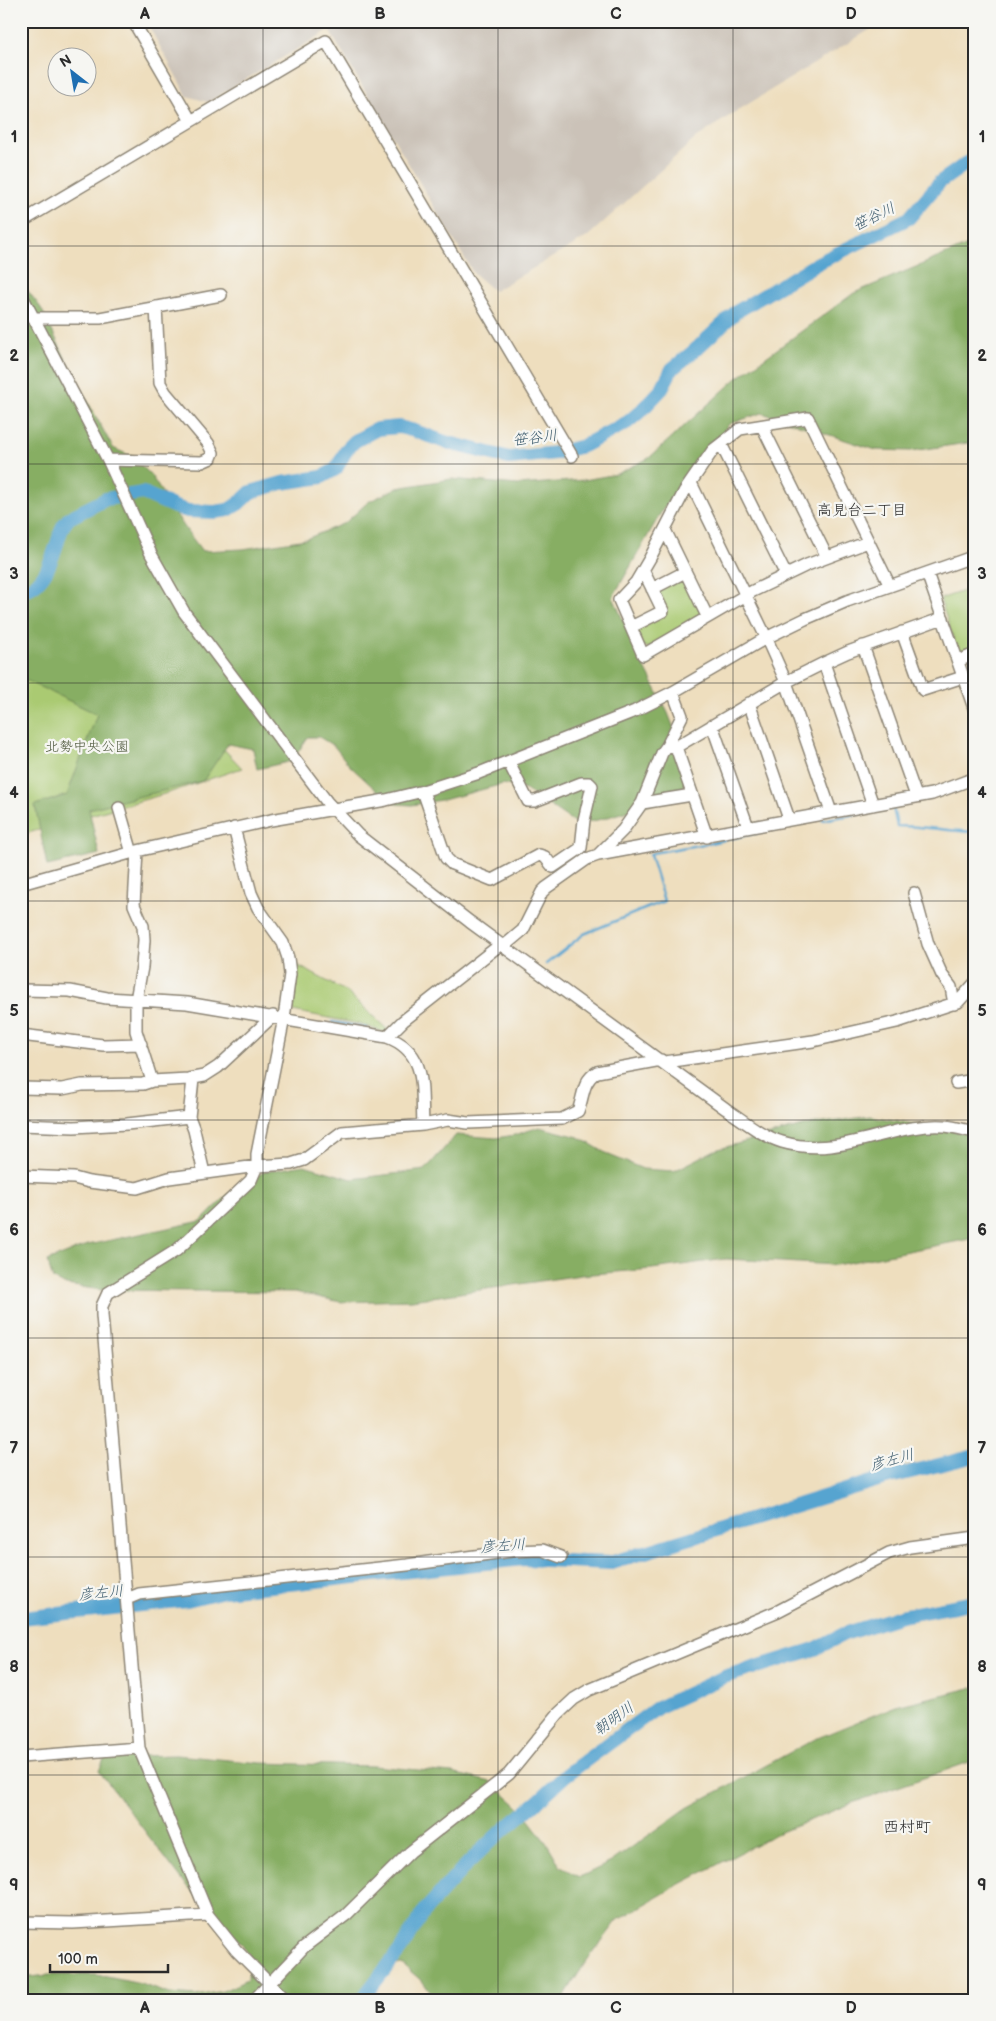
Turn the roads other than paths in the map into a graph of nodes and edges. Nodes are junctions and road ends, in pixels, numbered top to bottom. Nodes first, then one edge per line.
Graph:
1 (133, 21) edge
2 (191, 121) junction
3 (21, 222) edge
4 (21, 294) edge
5 (222, 294) dead end
6 (156, 307) junction
7 (34, 318) junction
8 (762, 426) junction
9 (721, 444) junction
10 (572, 456) dead end
11 (108, 460) junction
12 (691, 483) junction
13 (665, 530) junction
14 (868, 542) junction
15 (975, 556) edge
16 (826, 557) junction
17 (643, 570) junction
18 (685, 572) junction
19 (926, 573) junction
20 (786, 575) junction
21 (890, 586) junction
22 (652, 588) junction
23 (746, 595) junction
24 (707, 616) junction
25 (943, 618) junction
26 (631, 627) junction
27 (902, 632) junction
28 (766, 638) junction
29 (863, 646) junction
30 (975, 654) edge
31 (958, 661) junction
32 (824, 663) junction
33 (963, 677) junction
34 (786, 682) junction
35 (673, 692) junction
36 (749, 704) junction
37 (975, 711) edge
38 (712, 725) junction
39 (672, 746) junction
40 (509, 763) junction
41 (975, 778) edge
42 (423, 791) junction
43 (692, 795) junction
44 (916, 796) junction
45 (642, 803) junction
46 (873, 805) junction
47 (120, 808) dead end
48 (334, 810) junction
49 (831, 812) junction
50 (790, 819) junction
51 (748, 827) junction
52 (234, 828) junction
53 (707, 836) junction
54 (134, 852) junction
55 (598, 855) junction
56 (21, 884) edge
57 (914, 893) dead end
58 (503, 945) junction
59 (973, 984) edge
60 (951, 987) junction
61 (21, 990) edge
62 (136, 1000) junction
63 (954, 1004) junction
64 (279, 1018) junction
65 (21, 1035) edge
66 (387, 1037) junction
67 (141, 1044) junction
68 (663, 1061) junction
69 (193, 1079) junction
70 (975, 1080) edge
71 (152, 1081) junction
72 (956, 1083) dead end
73 (21, 1088) edge
74 (189, 1117) junction
75 (21, 1125) edge
76 (423, 1125) junction
77 (975, 1132) edge
78 (257, 1166) junction
79 (204, 1173) junction
80 (21, 1176) edge
81 (975, 1538) edge
82 (561, 1557) dead end
83 (127, 1604) junction
84 (139, 1748) junction
85 (21, 1757) edge
86 (208, 1915) junction
87 (21, 1922) edge
88 (274, 1987) junction
89 (254, 2000) edge
90 (286, 2000) edge

1 - 2 street
2 - 3 street
2 - 10 street
4 - 7 street
5 - 6 street
6 - 7 street
6 - 11 street
7 - 11 street
8 - 9 street
8 - 14 street
8 - 16 street
9 - 12 street
9 - 20 street
11 - 48 street
12 - 13 street
12 - 23 street
13 - 17 street
13 - 18 street
14 - 16 street
14 - 21 street
15 - 19 street
16 - 20 street
17 - 22 street
17 - 26 street
18 - 22 street
18 - 24 street
19 - 21 street
19 - 25 street
20 - 23 street
21 - 28 street
22 - 26 street
23 - 24 street
23 - 28 street
24 - 26 street
25 - 27 street
25 - 31 street
27 - 29 street
27 - 33 street
28 - 34 street
28 - 35 street
29 - 32 street
29 - 44 street
30 - 31 street
31 - 33 street
32 - 34 street
32 - 46 street
33 - 37 street
34 - 36 street
34 - 49 street
35 - 39 street
35 - 40 street
36 - 38 street
36 - 50 street
38 - 39 street
38 - 51 street
39 - 43 street
39 - 45 street
40 - 42 street
40 - 42 street
41 - 44 street
42 - 48 street
43 - 45 street
43 - 53 street
44 - 46 street
45 - 55 street
46 - 49 street
47 - 54 street
48 - 52 street
48 - 58 street
49 - 50 street
50 - 51 street
51 - 53 street
52 - 54 street
52 - 64 street
53 - 55 street
54 - 56 street
54 - 62 street
55 - 58 street
57 - 60 street
58 - 66 street
58 - 68 street
59 - 60 street
59 - 63 street
60 - 63 street
61 - 62 street
62 - 64 street
62 - 67 street
63 - 68 street
64 - 66 street
64 - 69 street
64 - 78 street
65 - 67 street
66 - 76 street
67 - 71 street
68 - 76 street
68 - 77 street
69 - 71 street
69 - 74 street
70 - 72 street
71 - 73 street
74 - 75 street
74 - 79 street
76 - 78 street
78 - 79 street
78 - 83 street
79 - 80 street
81 - 88 street
82 - 83 street
83 - 84 street
84 - 85 street
84 - 86 street
86 - 87 street
86 - 88 street
88 - 89 street
88 - 90 street

